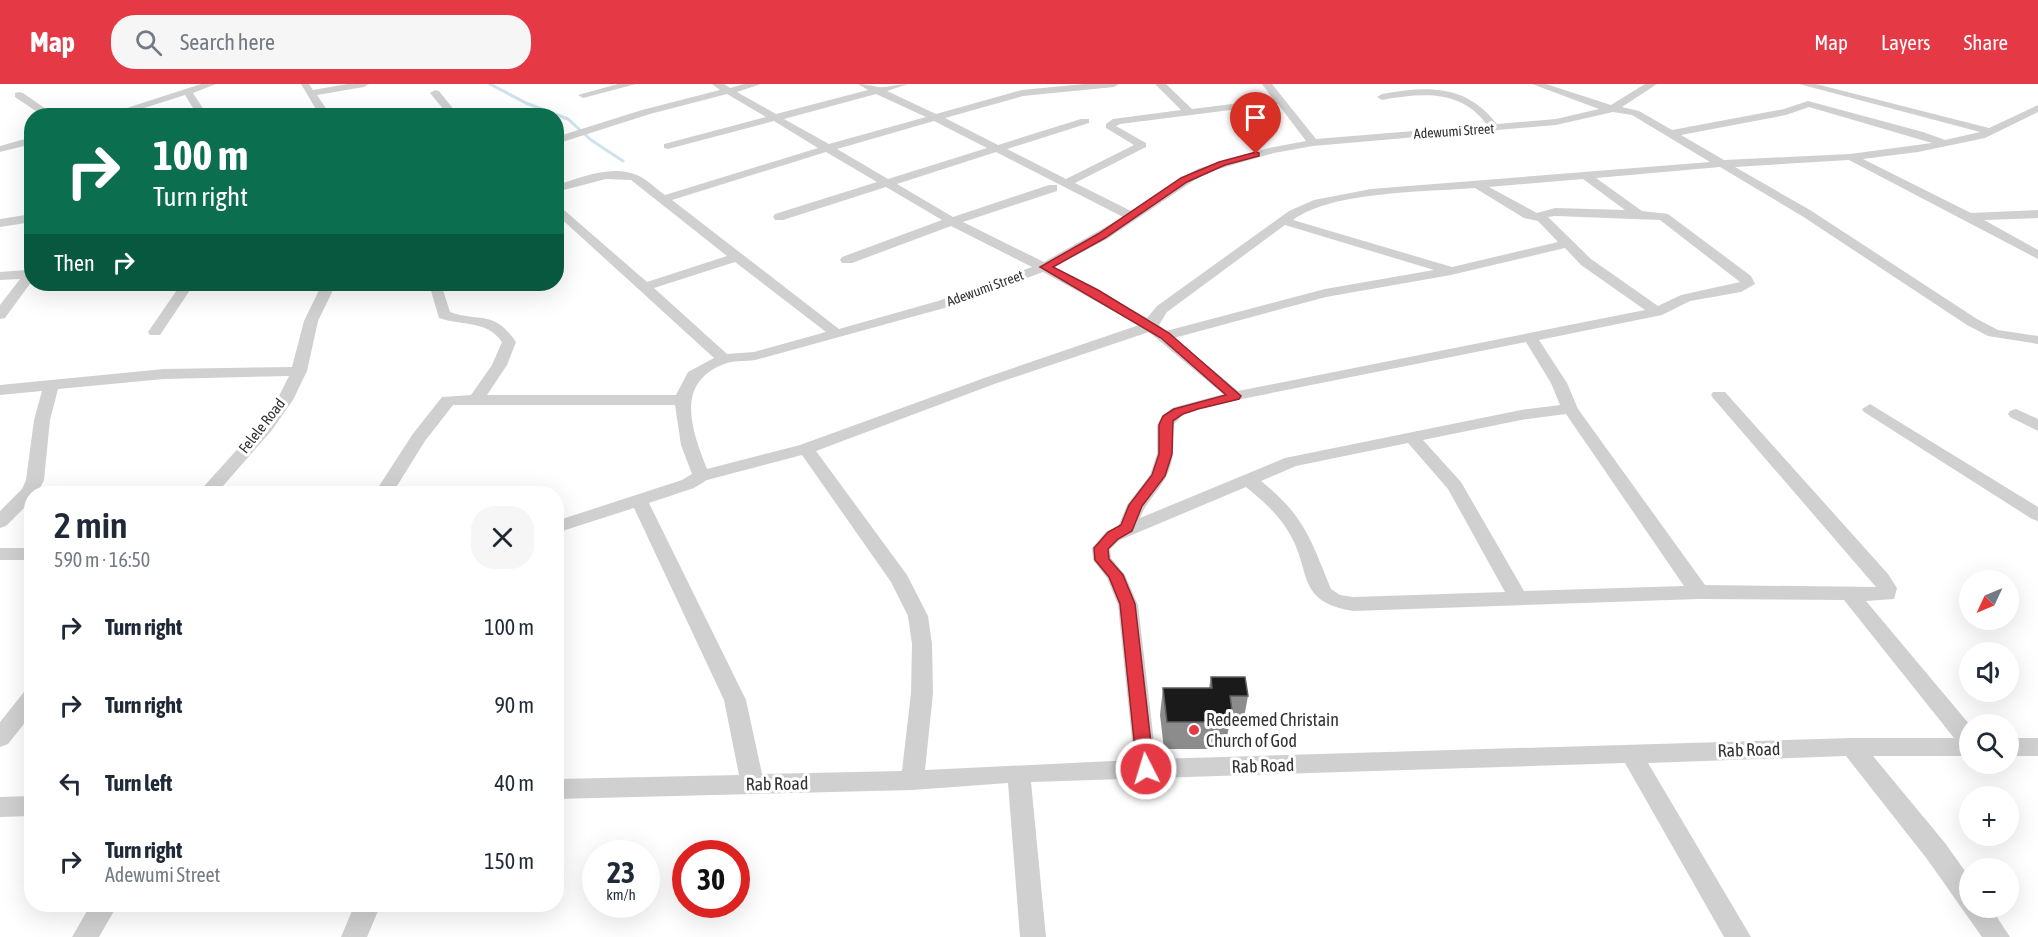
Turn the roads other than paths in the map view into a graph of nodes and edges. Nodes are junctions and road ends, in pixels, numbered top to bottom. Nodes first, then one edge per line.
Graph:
1 (211, 84) edge
2 (304, 84) edge
3 (364, 84) edge
4 (631, 84) edge
5 (717, 84) edge
6 (756, 84) edge
7 (863, 84) edge
8 (903, 84) edge
9 (1114, 84) edge
10 (1160, 84) edge
11 (1267, 84) edge
12 (1537, 84) edge
13 (1652, 84) edge
14 (1804, 84) edge
15 (1822, 85) edge
16 (1049, 88) edge
17 (729, 90) junction
18 (186, 91) junction
19 (876, 91) junction
20 (311, 93) junction
21 (435, 93) dead end
22 (19, 95) dead end
23 (583, 95) dead end
24 (1382, 97) dead end
25 (1280, 101) junction
26 (39, 108) edge
27 (127, 108) edge
28 (199, 108) edge
29 (321, 108) edge
30 (447, 108) edge
31 (2038, 108) edge
32 (1612, 109) junction
33 (1190, 113) junction
34 (774, 117) junction
35 (936, 118) junction
36 (1085, 121) dead end
37 (1495, 128) junction
38 (1992, 132) junction
39 (1670, 134) junction
40 (564, 139) edge
41 (24, 142) edge
42 (1313, 143) junction
43 (1945, 144) junction
44 (668, 146) dead end
45 (828, 148) junction
46 (996, 148) junction
47 (0, 149) edge
48 (1850, 157) junction
49 (1721, 164) junction
50 (1587, 176) junction
51 (886, 183) junction
52 (1478, 184) junction
53 (1059, 186) junction
54 (564, 187) edge
55 (664, 200) junction
56 (564, 213) edge
57 (1639, 214) junction
58 (2038, 214) edge
59 (1131, 216) junction
60 (779, 217) dead end
61 (1969, 217) junction
62 (1542, 218) junction
63 (24, 219) edge
64 (952, 221) junction
65 (1284, 221) junction
66 (0, 222) edge
67 (575, 222) junction
68 (564, 225) edge
69 (1569, 243) junction
70 (2038, 255) edge
71 (739, 256) junction
72 (847, 260) dead end
73 (1045, 267) junction
74 (1451, 271) junction
75 (24, 273) edge
76 (0, 276) edge
77 (24, 279) edge
78 (644, 287) junction
79 (183, 291) edge
80 (326, 291) edge
81 (437, 291) edge
82 (1, 309) edge
83 (1657, 312) junction
84 (1151, 326) junction
85 (155, 332) dead end
86 (836, 333) junction
87 (1165, 336) junction
88 (1531, 338) junction
89 (2038, 340) edge
90 (724, 358) junction
91 (299, 371) junction
92 (51, 385) junction
93 (0, 390) edge
94 (1719, 395) dead end
95 (1235, 396) junction
96 (476, 400) junction
97 (682, 400) junction
98 (1570, 409) junction
99 (1870, 409) dead end
100 (2016, 414) dead end
101 (2038, 426) edge
102 (1413, 438) junction
103 (806, 449) junction
104 (701, 476) junction
105 (1247, 479) junction
106 (32, 486) edge
107 (213, 486) edge
108 (388, 486) edge
109 (24, 497) edge
110 (639, 500) junction
111 (2038, 515) edge
112 (0, 522) edge
113 (564, 524) edge
114 (1127, 528) junction
115 (0, 554) edge
116 (24, 554) edge
117 (1699, 592) junction
118 (1848, 592) junction
119 (1518, 597) junction
120 (24, 708) edge
121 (1959, 728) edge
122 (0, 738) edge
123 (1852, 747) junction
124 (1959, 747) edge
125 (2019, 747) edge
126 (2038, 747) edge
127 (1631, 754) junction
128 (1146, 769) junction
129 (1019, 773) junction
130 (912, 780) junction
131 (752, 784) junction
132 (564, 789) edge
133 (24, 806) edge
134 (0, 807) edge
135 (1959, 883) edge
136 (100, 912) edge
137 (365, 912) edge
138 (1983, 918) edge
139 (85, 937) edge
140 (354, 937) edge
141 (1033, 937) edge
142 (1738, 937) edge
143 (1997, 937) edge

1 - 18 street
2 - 20 street
3 - 20 street
4 - 23 street
5 - 17 street
6 - 17 street
7 - 19 street
8 - 19 street
9 - 16 street
10 - 33 street
11 - 25 street
12 - 32 street
13 - 32 street, Adewumi Street
14 - 15 street
15 - 38 street
16 - 35 street
17 - 34 street
17 - 40 street
18 - 27 street
18 - 28 street
19 - 34 street
19 - 35 street
20 - 29 street
21 - 30 street
22 - 26 street
24 - 37 street
25 - 33 street
25 - 42 street
31 - 38 street
32 - 37 street, Adewumi Street
32 - 39 street
33 - 53 street
34 - 44 street
34 - 45 street
35 - 45 street
35 - 46 street
36 - 46 street
37 - 42 street, Adewumi Street
38 - 43 street
39 - 43 street
39 - 49 street
41 - 47 street
42 - 59 street, Adewumi Street
43 - 48 street
45 - 51 street
45 - 55 street
46 - 51 street
46 - 53 street
48 - 49 street
48 - 61 street
49 - 50 street
49 - 89 street
50 - 52 street
50 - 57 street
51 - 60 street
51 - 64 street
52 - 62 street
52 - 65 street
53 - 59 street
53 - 64 street
54 - 55 street
55 - 71 street
56 - 67 street
57 - 62 street
57 - 83 street
58 - 61 street
59 - 73 street, Adewumi Street
61 - 70 street
62 - 69 street
63 - 66 street
64 - 72 street
64 - 73 street
65 - 74 street
65 - 84 street
67 - 68 street
67 - 78 street
69 - 74 street
69 - 83 street
71 - 78 street
71 - 86 street
73 - 84 street
73 - 86 street, Adewumi Street
74 - 87 street
75 - 76 street
77 - 82 street
78 - 90 street
79 - 85 street
80 - 91 street, Felele Road
81 - 96 street
83 - 88 street
84 - 87 street
84 - 103 street
86 - 90 street, Adewumi Street
87 - 95 street
88 - 95 street
88 - 98 street
90 - 97 street, Adewumi Street
91 - 92 street
91 - 107 street, Felele Road
92 - 93 street
92 - 106 street
94 - 118 street
95 - 114 street
96 - 97 street
96 - 108 street
97 - 104 street
98 - 102 street
98 - 117 street
99 - 111 street
100 - 101 street
102 - 105 street
102 - 119 street
103 - 104 street
103 - 130 street
104 - 110 street
105 - 114 street
105 - 119 street
109 - 112 street
110 - 113 street
110 - 131 street
114 - 128 street
115 - 116 street
117 - 118 street
117 - 119 street
118 - 121 street
120 - 122 street
123 - 124 street, Rab Road
123 - 127 street, Rab Road
123 - 135 street
125 - 126 street
127 - 128 street, Rab Road
127 - 142 street
128 - 129 street, Rab Road
129 - 130 street, Rab Road
129 - 141 street
130 - 131 street, Rab Road
131 - 132 street, Rab Road
133 - 134 street
136 - 139 street
137 - 140 street
138 - 143 street

